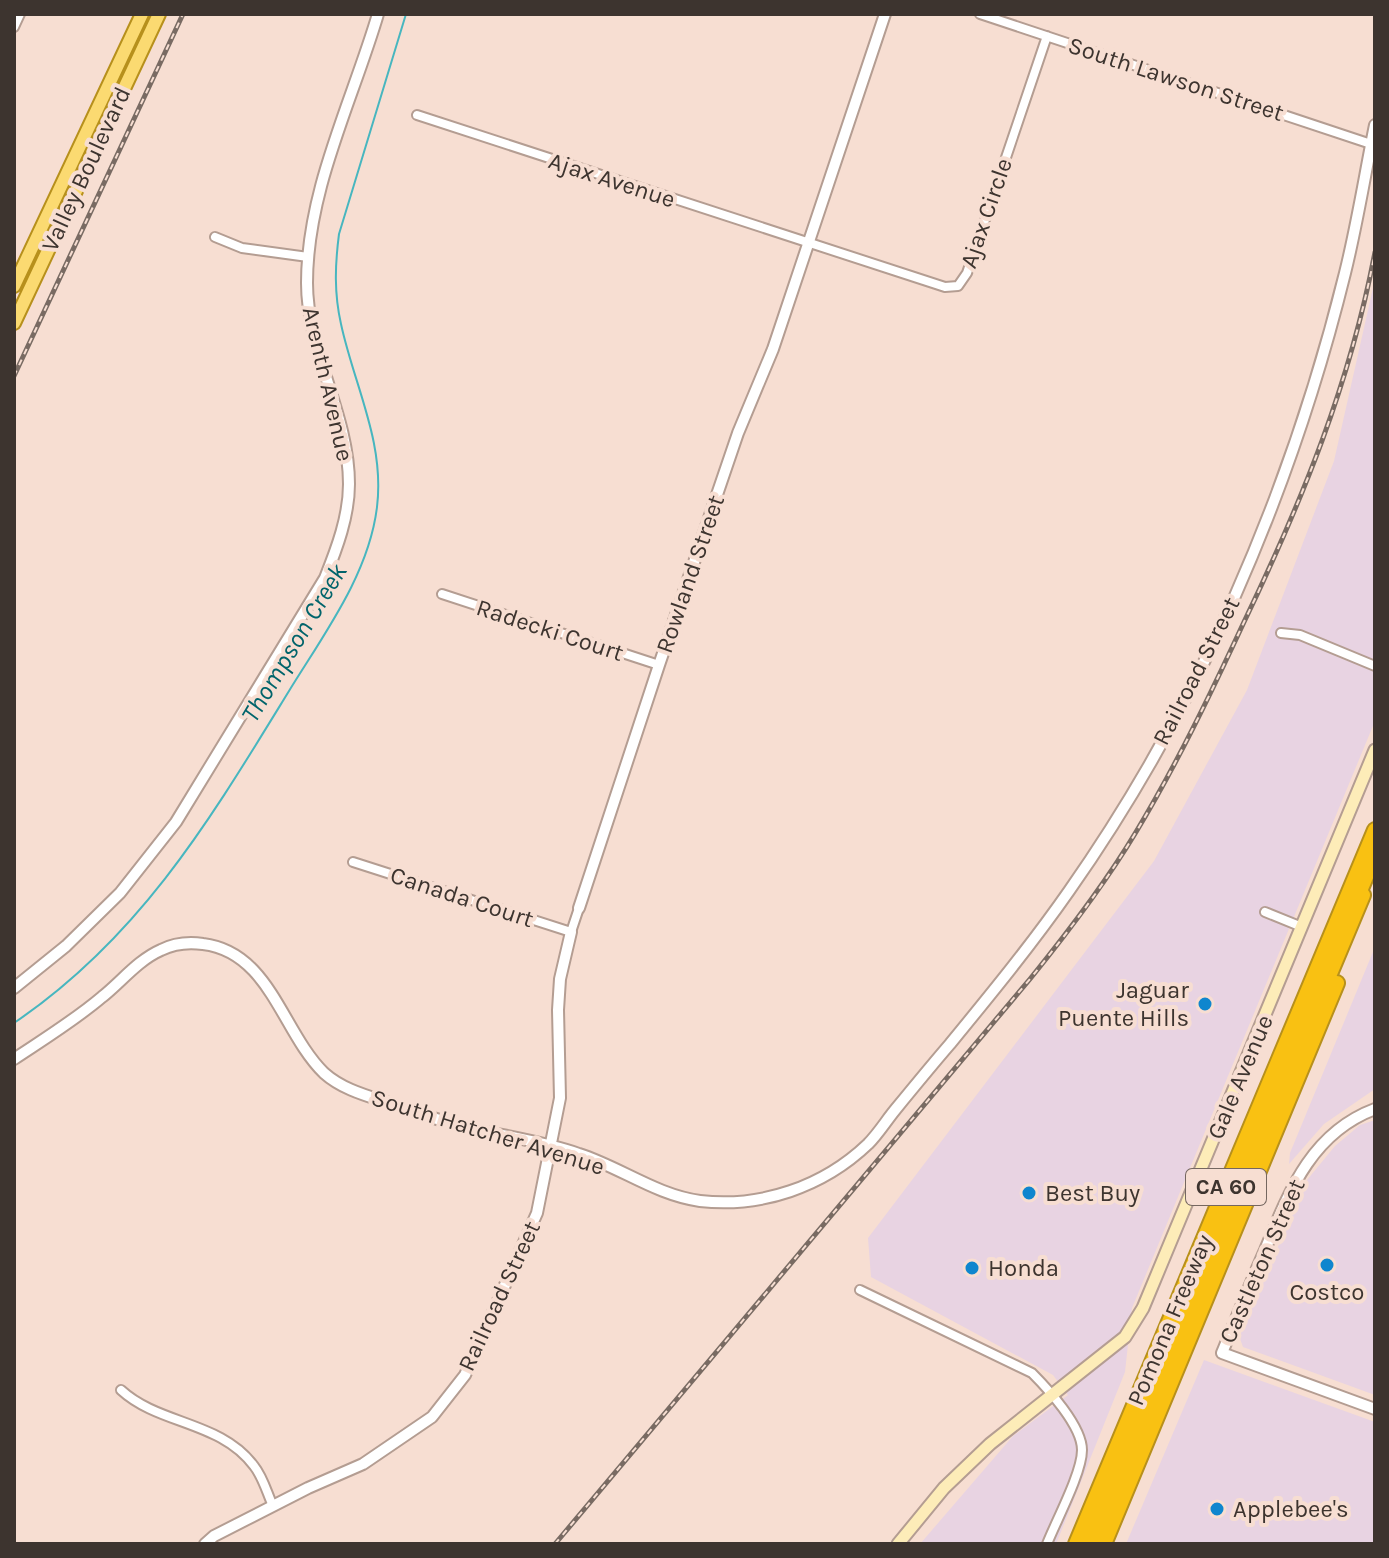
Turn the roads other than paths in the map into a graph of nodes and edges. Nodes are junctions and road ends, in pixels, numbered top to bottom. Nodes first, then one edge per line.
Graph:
1 (20, 14) edge
2 (142, 14) edge
3 (159, 14) edge
4 (378, 14) edge
5 (885, 14) edge
6 (980, 14) edge
7 (14, 27) edge
8 (1047, 36) junction
9 (417, 115) dead end
10 (1375, 125) edge
11 (1371, 144) junction
12 (37, 237) junction
13 (215, 237) dead end
14 (808, 243) junction
15 (308, 257) junction
16 (14, 286) edge
17 (29, 292) junction
18 (14, 323) edge
19 (442, 594) dead end
20 (1281, 633) dead end
21 (659, 665) junction
22 (1375, 666) edge
23 (1375, 750) edge
24 (1375, 830) edge
25 (1375, 855) edge
26 (353, 862) dead end
27 (1375, 867) edge
28 (1375, 891) edge
29 (579, 908) joint
30 (1265, 912) dead end
31 (1302, 927) junction
32 (571, 932) junction
33 (14, 988) edge
34 (14, 1059) edge
35 (1375, 1109) edge
36 (868, 1144) joint
37 (552, 1145) junction
38 (860, 1290) dead end
39 (121, 1390) dead end
40 (1053, 1394) junction
41 (1375, 1409) edge
42 (273, 1506) junction
43 (205, 1544) edge
44 (898, 1544) edge
45 (1047, 1544) edge
46 (1076, 1544) edge
47 (1088, 1544) edge
48 (1104, 1544) edge

1 - 7 street
2 - 12 main road, Valley Boulevard
3 - 17 main road, Valley Boulevard
4 - 15 street, Arenth Avenue
5 - 14 street, Rowland Street
6 - 8 street, South Lawson Street
8 - 11 street, South Lawson Street
8 - 14 street, Ajax Circle
9 - 14 street, Ajax Avenue
10 - 11 street, Railroad Street
11 - 36 street, Railroad Street
12 - 16 main road, Valley Boulevard
12 - 17 main road
13 - 15 street
14 - 21 street, Rowland Street
15 - 33 street, Arenth Avenue
17 - 18 main road, Valley Boulevard
19 - 21 street, Radecki Court
20 - 22 street
21 - 29 street, Rowland Street
23 - 31 main road, Gale Avenue
24 - 46 highway, Pomona Freeway / CA 60
25 - 47 highway
26 - 32 street, Canada Court
27 - 47 highway
28 - 48 highway, Pomona Freeway / CA 60
29 - 32 street, Rowland Street
30 - 31 street
31 - 40 main road, Gale Avenue
32 - 37 street, Rowland Street
34 - 37 street, South Hatcher Avenue
35 - 41 street, Castleton Street
36 - 37 street, South Hatcher Avenue
37 - 42 street, Railroad Street
38 - 40 street
39 - 42 street
40 - 44 main road, Gale Avenue
40 - 45 street
42 - 43 street, Railroad Street

